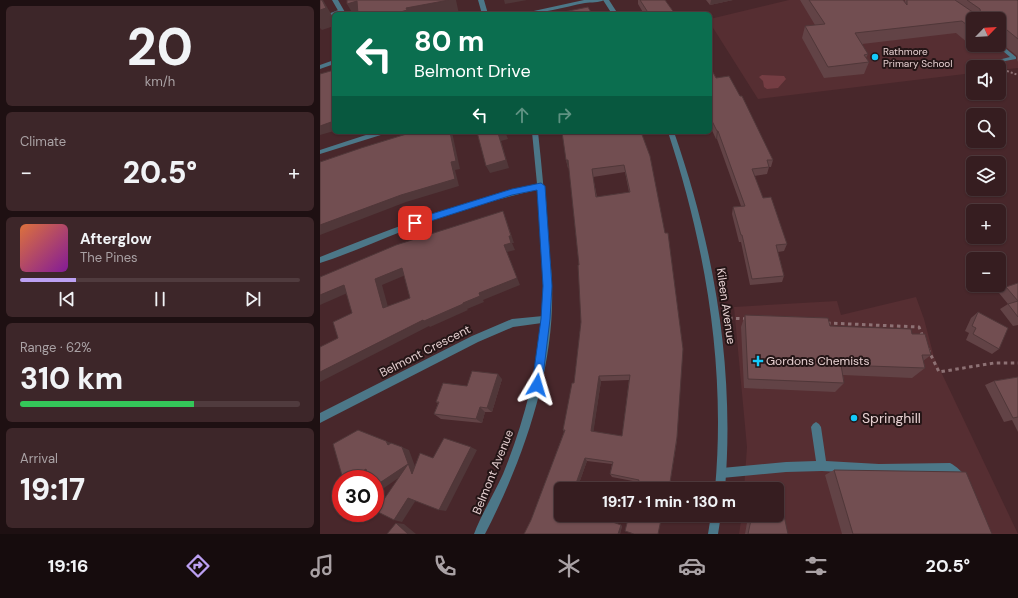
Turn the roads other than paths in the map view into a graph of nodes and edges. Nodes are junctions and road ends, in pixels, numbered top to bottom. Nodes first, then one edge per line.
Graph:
1 (335, 0) edge
2 (481, 0) edge
3 (601, 0) edge
4 (606, 0) edge
5 (342, 12) edge
6 (484, 12) edge
7 (533, 12) edge
8 (613, 12) edge
9 (1006, 51) edge
10 (1005, 60) edge
11 (332, 63) edge
12 (320, 66) edge
13 (376, 134) edge
14 (535, 134) edge
15 (672, 134) edge
16 (320, 152) edge
17 (541, 186) junction
18 (320, 260) edge
19 (546, 319) junction
20 (320, 418) edge
21 (816, 427) dead end
22 (822, 466) junction
23 (722, 473) junction
24 (721, 482) edge
25 (968, 485) edge
26 (715, 522) edge
27 (479, 534) edge
28 (713, 534) edge

1 - 5 street
2 - 6 street
3 - 7 street
4 - 8 street
9 - 10 street
11 - 12 street
13 - 16 street
14 - 17 street, Belmont Avenue
15 - 23 street, Kileen Avenue
17 - 18 street
17 - 19 street, Belmont Avenue
19 - 20 street, Belmont Crescent
19 - 27 street, Belmont Avenue
21 - 22 street
22 - 23 street
22 - 25 street
23 - 24 street, Kileen Avenue
26 - 28 street

